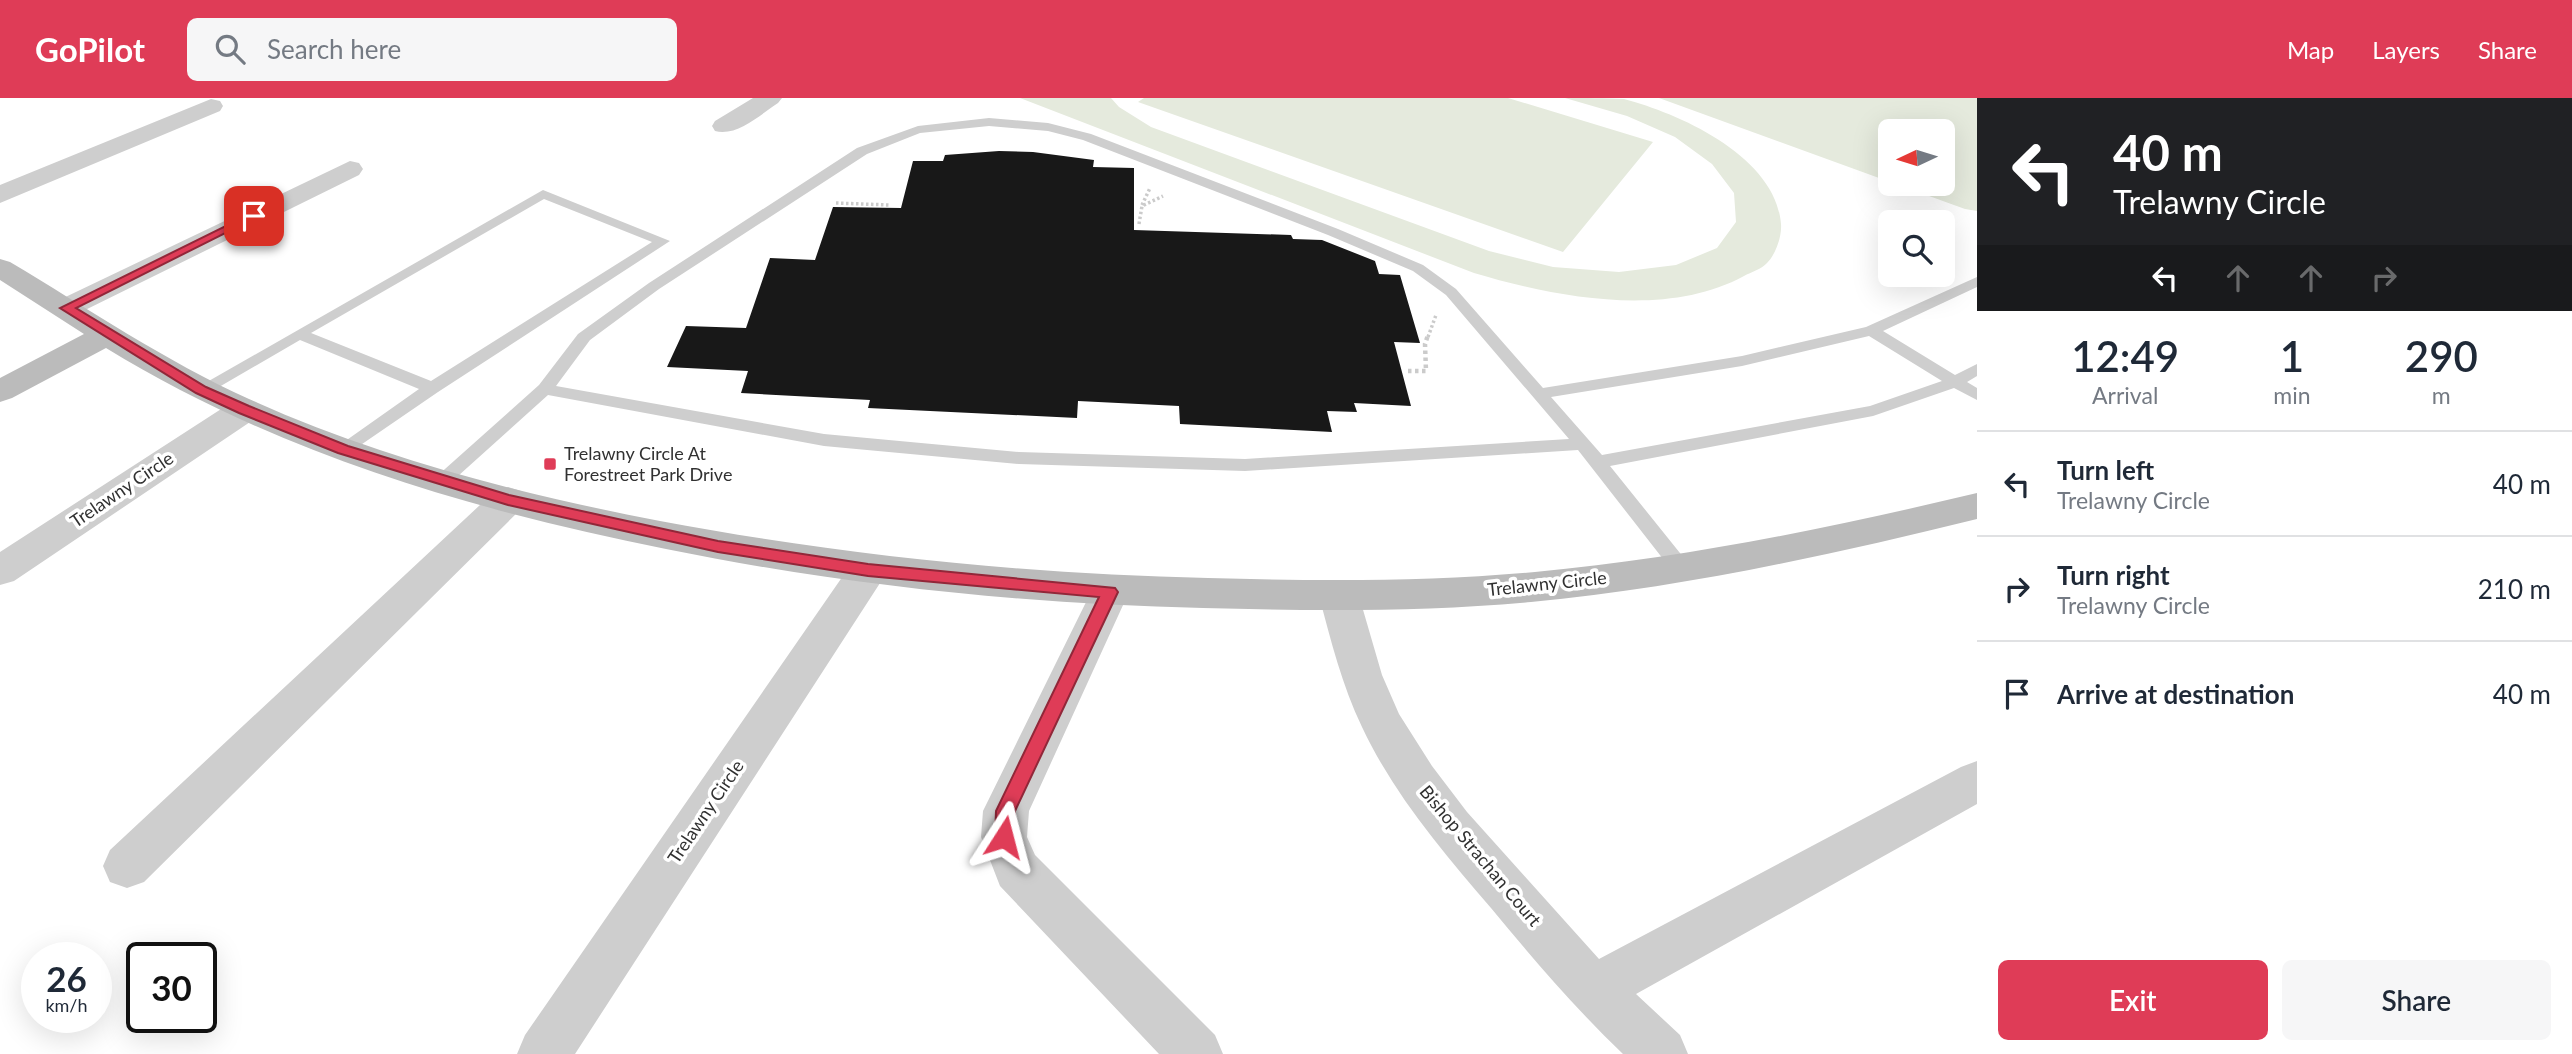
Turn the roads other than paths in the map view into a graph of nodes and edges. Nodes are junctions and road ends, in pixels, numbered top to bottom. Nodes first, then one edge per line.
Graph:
1 (770, 98) edge
2 (211, 106) dead end
3 (724, 126) dead end
4 (350, 169) dead end
5 (0, 195) edge
6 (0, 268) edge
7 (1977, 281) edge
8 (66, 308) junction
9 (1871, 331) junction
10 (108, 334) junction
11 (299, 334) junction
12 (1977, 369) edge
13 (1956, 381) junction
14 (432, 388) junction
15 (545, 389) junction
16 (201, 390) junction
17 (0, 391) edge
18 (1540, 394) junction
19 (1977, 395) edge
20 (244, 410) junction
21 (1583, 444) junction
22 (343, 449) junction
23 (1598, 462) junction
24 (442, 481) junction
25 (508, 500) junction
26 (1977, 506) edge
27 (1681, 568) junction
28 (868, 570) junction
29 (0, 571) edge
30 (1110, 592) junction
31 (1339, 596) junction
32 (1977, 781) edge
33 (127, 866) dead end
34 (1593, 990) junction
35 (544, 1054) edge
36 (1196, 1054) edge
37 (1661, 1054) edge

1 - 3 street
2 - 5 street
4 - 8 street
6 - 8 street, Trelawny Circle
7 - 9 lane
8 - 10 street, Trelawny Circle
9 - 13 lane
9 - 18 lane
10 - 16 street, Trelawny Circle
10 - 17 street
11 - 14 lane
11 - 14 lane
11 - 16 lane
12 - 13 lane
13 - 19 lane
13 - 23 lane
14 - 22 lane
15 - 18 lane
15 - 21 lane
15 - 24 lane
16 - 20 street, Trelawny Circle
18 - 21 lane
20 - 22 street, Trelawny Circle
20 - 29 street, Trelawny Circle
21 - 23 lane
22 - 24 street, Trelawny Circle
23 - 27 lane
24 - 25 street, Trelawny Circle
25 - 28 street, Trelawny Circle
25 - 33 street
26 - 27 street, Trelawny Circle
27 - 31 street, Trelawny Circle
28 - 30 street, Trelawny Circle
28 - 35 street, Trelawny Circle
30 - 31 street, Trelawny Circle
30 - 36 street
31 - 34 street, Bishop Strachan Court
32 - 34 street
34 - 37 street, Bishop Strachan Court

